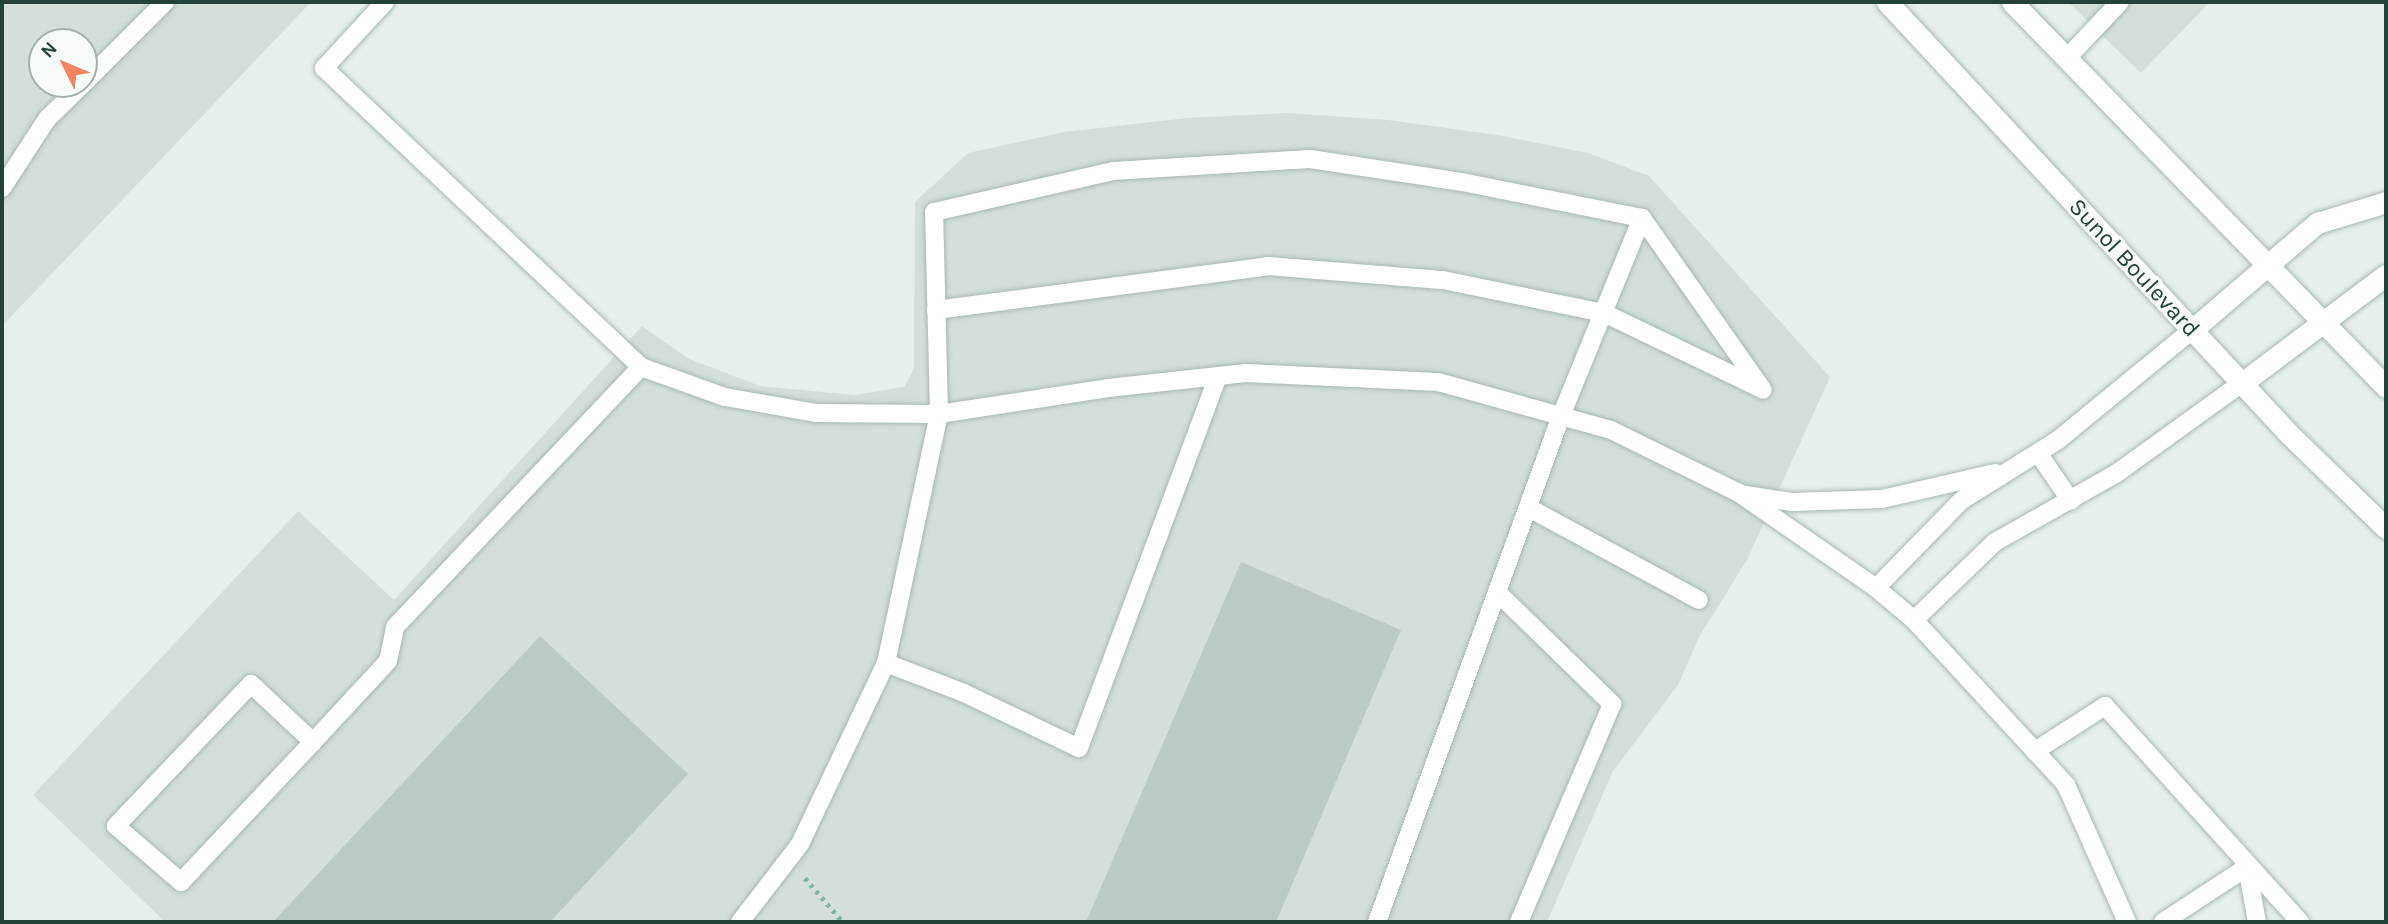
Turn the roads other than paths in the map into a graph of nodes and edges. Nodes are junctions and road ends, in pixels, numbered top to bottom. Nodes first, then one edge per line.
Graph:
1 (166, 2) edge
2 (385, 2) edge
3 (1888, 2) edge
4 (2012, 2) edge
5 (2120, 2) edge
6 (2067, 58) junction
7 (98, 68) edge
8 (68, 98) edge
9 (2, 188) edge
10 (2386, 202) edge
11 (1642, 218) junction
12 (2269, 265) junction
13 (2386, 275) edge
14 (936, 310) junction
15 (1604, 313) junction
16 (2325, 324) junction
17 (2192, 330) junction
18 (641, 367) junction
19 (1218, 377) junction
20 (2242, 383) junction
21 (2386, 387) edge
22 (939, 414) junction
23 (1561, 416) junction
24 (2038, 453) junction
25 (2007, 470) junction
26 (1739, 494) junction
27 (2071, 501) junction
28 (1529, 508) junction
29 (2386, 528) edge
30 (1876, 588) junction
31 (1497, 592) junction
32 (1699, 600) dead end
33 (1914, 620) junction
34 (886, 663) junction
35 (313, 742) junction
36 (2035, 751) junction
37 (2247, 867) junction
38 (740, 922) edge
39 (1377, 922) edge
40 (1519, 922) edge
41 (2127, 922) edge
42 (2163, 922) edge
43 (2257, 922) edge
44 (2300, 922) edge

1 - 7 lane
2 - 18 lane
3 - 17 main road, Sunol Boulevard
4 - 6 main road
5 - 6 lane
6 - 12 main road
8 - 9 lane
10 - 12 main road
11 - 14 lane
11 - 15 lane
11 - 15 lane
12 - 16 main road
12 - 17 main road
13 - 16 main road
14 - 15 lane
14 - 22 lane
15 - 23 lane
16 - 20 main road
16 - 21 main road
17 - 20 main road, Sunol Boulevard
17 - 24 lane
18 - 22 lane
18 - 35 lane
19 - 22 lane
19 - 23 lane
19 - 34 lane
20 - 27 lane
20 - 29 main road, Sunol Boulevard
22 - 34 lane
23 - 26 lane
23 - 28 lane
24 - 25 lane
24 - 27 lane
25 - 26 lane
25 - 30 lane
26 - 30 lane
27 - 33 lane
28 - 31 lane
28 - 32 lane
30 - 33 lane
31 - 39 lane
31 - 40 lane
33 - 36 lane
34 - 38 lane
35 - 35 lane
36 - 37 lane
36 - 41 lane
37 - 42 lane
37 - 43 lane
37 - 44 lane

